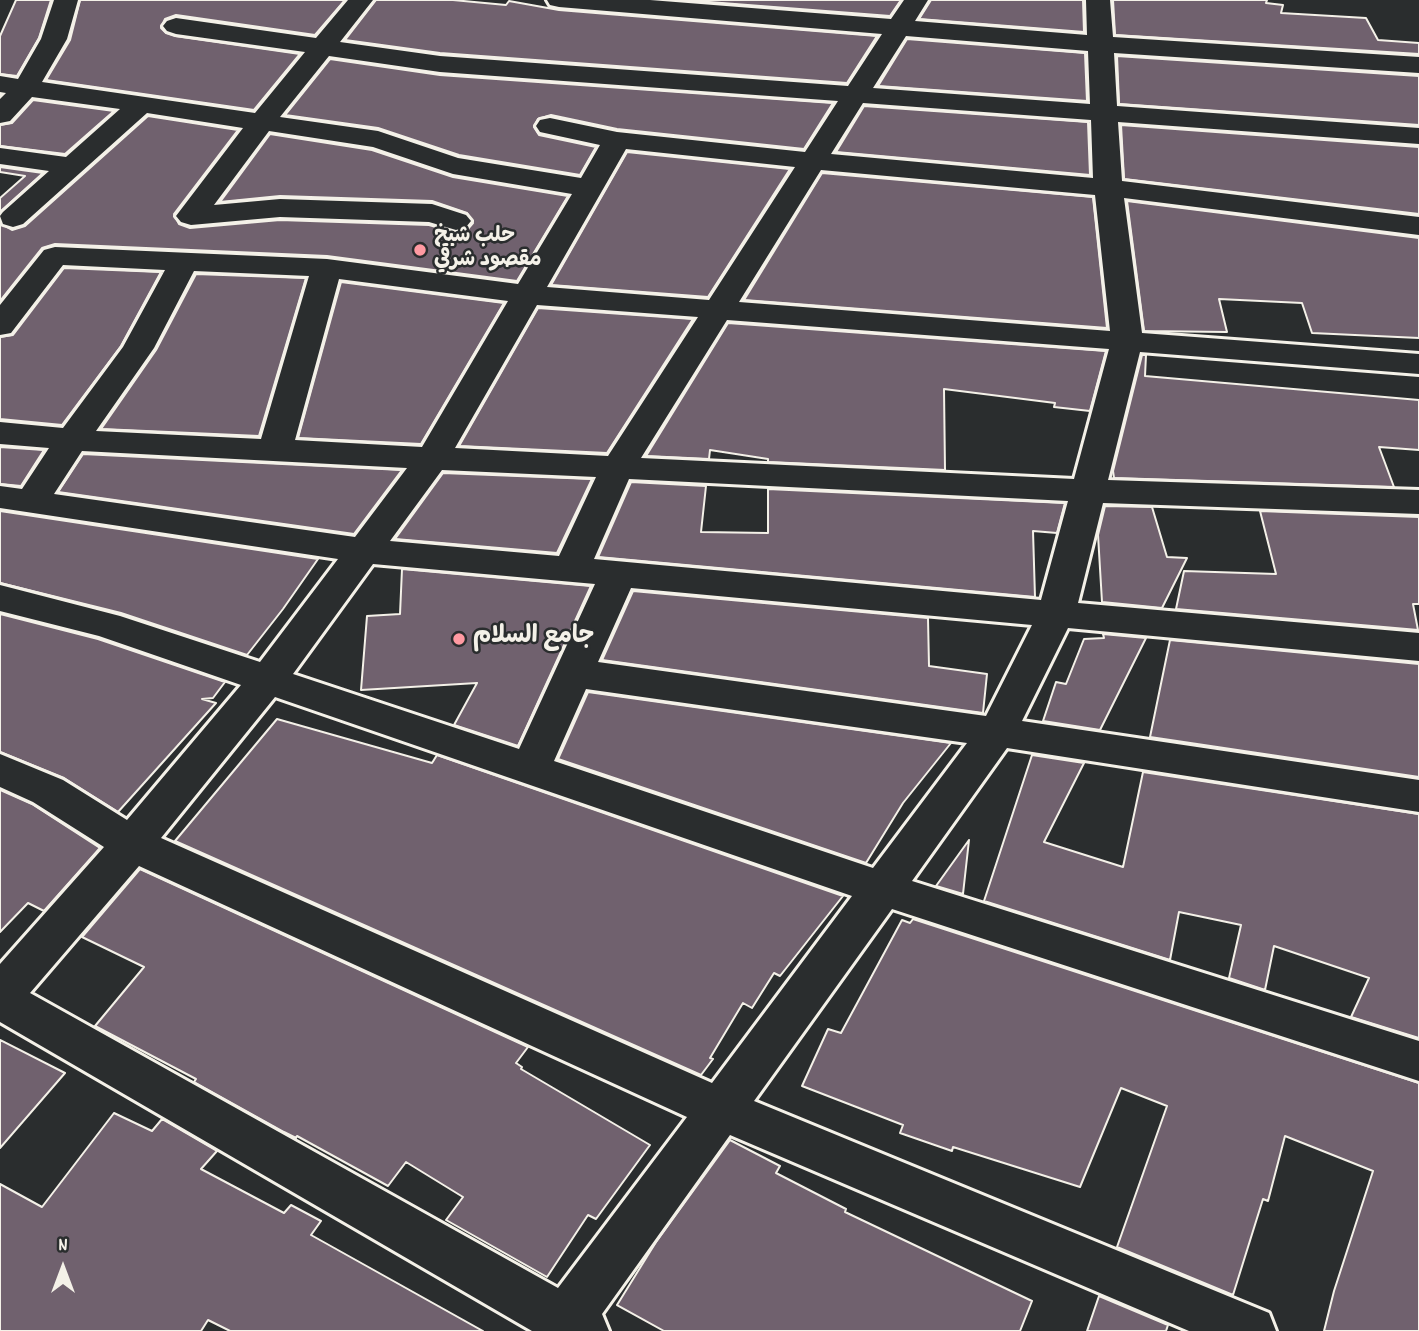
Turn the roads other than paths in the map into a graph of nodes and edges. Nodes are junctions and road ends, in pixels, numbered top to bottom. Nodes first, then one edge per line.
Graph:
1 (66, 0) edge
2 (361, 0) edge
3 (559, 0) edge
4 (916, 0) edge
5 (1098, 0) edge
6 (705, 6) edge
7 (176, 26) dead end
8 (900, 29) junction
9 (1100, 44) junction
10 (324, 48) junction
11 (1419, 65) edge
12 (13, 86) edge
13 (856, 96) junction
14 (141, 105) junction
15 (1104, 114) junction
16 (0, 115) edge
17 (263, 120) junction
18 (550, 126) dead end
19 (1419, 136) edge
20 (617, 140) junction
21 (0, 156) edge
22 (814, 161) junction
23 (71, 166) junction
24 (590, 188) junction
25 (1108, 188) junction
26 (13, 218) dead end
27 (456, 221) dead end
28 (1419, 226) edge
29 (185, 260) junction
30 (327, 268) junction
31 (529, 295) junction
32 (716, 311) junction
33 (0, 326) edge
34 (1127, 340) junction
35 (1419, 364) edge
36 (0, 433) edge
37 (72, 440) junction
38 (275, 450) junction
39 (432, 459) junction
40 (617, 468) junction
41 (1087, 491) junction
42 (16, 499) edge
43 (1419, 502) edge
44 (365, 551) junction
45 (572, 568) junction
46 (619, 573) junction
47 (0, 598) edge
48 (1056, 615) junction
49 (1419, 647) edge
50 (574, 673) junction
51 (269, 678) junction
52 (997, 732) junction
53 (531, 768) junction
54 (0, 769) edge
55 (1419, 796) edge
56 (132, 844) junction
57 (883, 889) junction
58 (0, 998) edge
59 (1419, 1061) edge
60 (720, 1109) junction
61 (569, 1328) edge
62 (1250, 1331) edge

1 - 12 street
2 - 10 street
3 - 6 street
4 - 8 street
5 - 9 street
6 - 8 street
7 - 10 street
8 - 9 street
8 - 13 street
9 - 11 street
9 - 15 street
10 - 13 street
10 - 17 street
12 - 14 street
12 - 16 street
13 - 15 street
13 - 22 street
14 - 17 street
14 - 23 street
15 - 19 street
15 - 25 street
17 - 24 street
17 - 27 street
18 - 20 street
20 - 22 street
20 - 24 street
21 - 23 street
22 - 25 street
22 - 32 street
23 - 26 street
24 - 31 street
25 - 28 street
25 - 34 street
29 - 30 street
29 - 33 street
29 - 37 street
30 - 31 street
30 - 38 street
31 - 32 street
31 - 39 street
32 - 34 street
32 - 40 street
34 - 35 street
34 - 41 street
36 - 37 street
37 - 38 street
37 - 42 street
38 - 39 street
39 - 40 street
39 - 44 street
40 - 41 street
40 - 45 street
41 - 43 street
41 - 48 street
42 - 44 street
44 - 45 street
44 - 51 street
45 - 46 street
46 - 48 street
46 - 50 street
47 - 51 street
48 - 49 street
48 - 52 street
50 - 52 street
50 - 53 street
51 - 53 street
51 - 56 street
52 - 55 street
52 - 57 street
53 - 57 street
54 - 56 street
56 - 58 street
56 - 60 street
57 - 59 street
57 - 60 street
58 - 61 street
60 - 61 street
60 - 62 street

